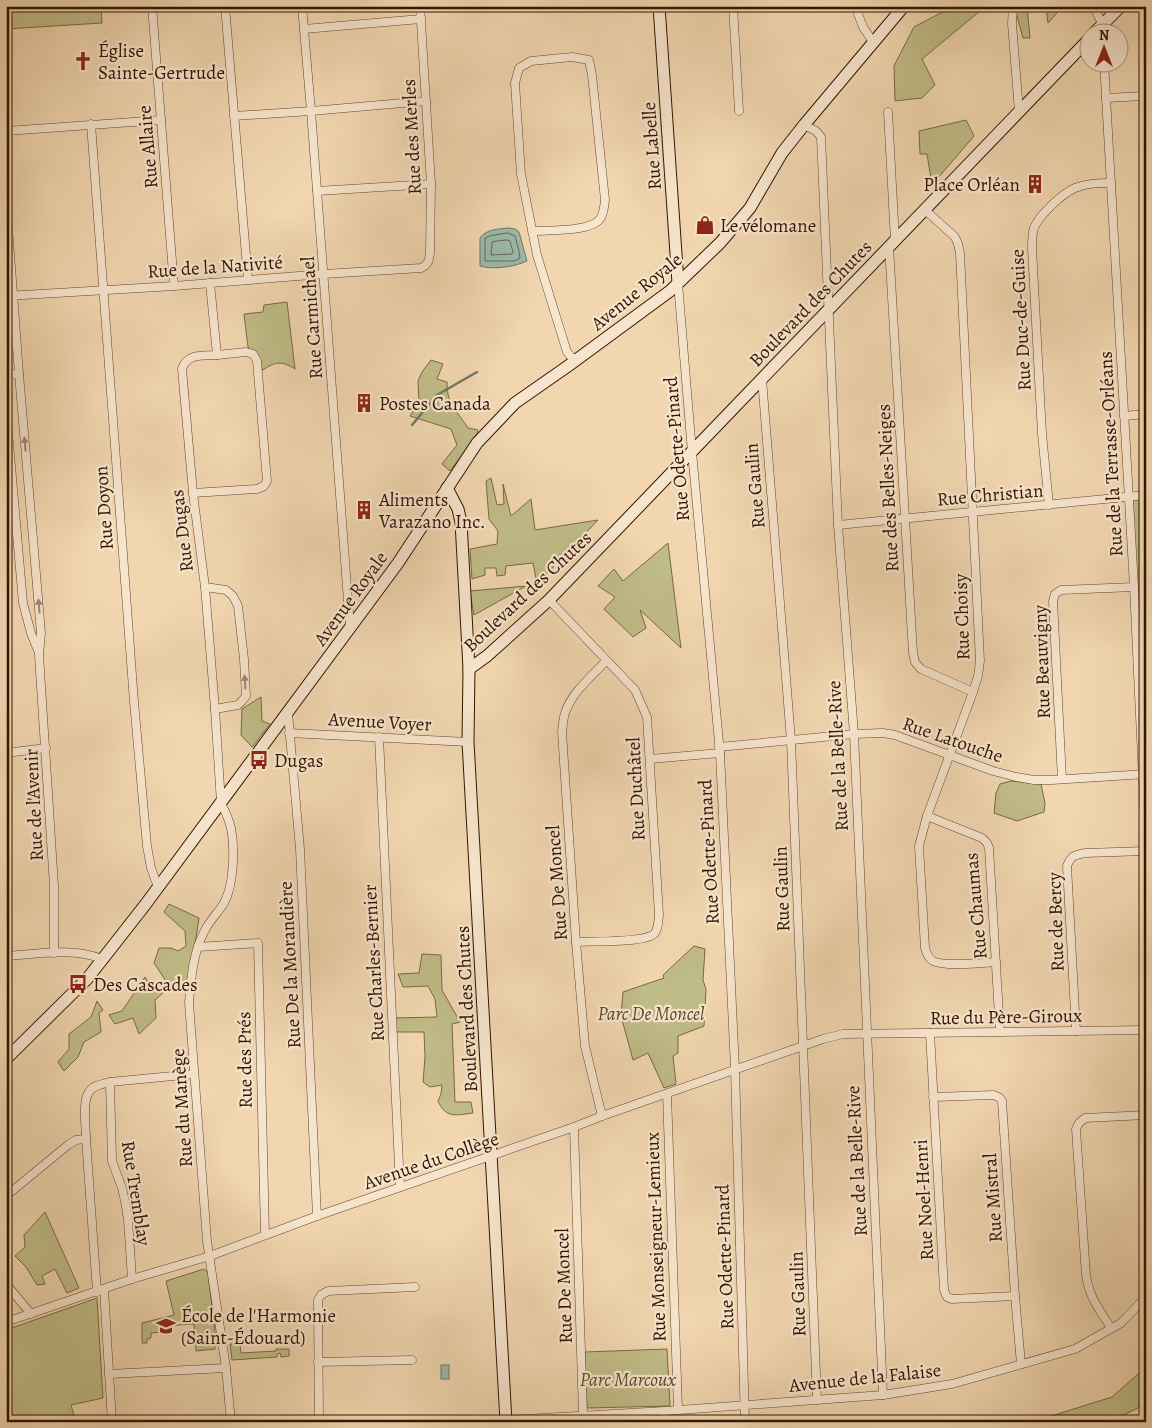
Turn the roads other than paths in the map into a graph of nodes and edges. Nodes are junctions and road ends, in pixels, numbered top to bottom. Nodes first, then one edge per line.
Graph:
1 (152, 6) edge
2 (225, 6) edge
3 (302, 6) edge
4 (420, 6) edge
5 (659, 6) edge
6 (733, 6) edge
7 (855, 6) edge
8 (904, 6) edge
9 (1013, 6) edge
10 (1093, 6) edge
11 (1121, 6) edge
12 (421, 19) junction
13 (1098, 22) edge
14 (1107, 22) edge
15 (304, 29) junction
16 (873, 42) junction
17 (1080, 48) edge
18 (1105, 72) edge
19 (1144, 96) dead end
20 (1106, 98) junction
21 (426, 101) junction
22 (311, 111) junction
23 (739, 111) dead end
24 (1019, 111) junction
25 (888, 112) dead end
26 (234, 116) junction
27 (161, 120) junction
28 (91, 124) junction
29 (804, 125) junction
30 (6, 131) edge
31 (1111, 182) junction
32 (431, 184) junction
33 (317, 191) junction
34 (6, 201) edge
35 (925, 210) junction
36 (532, 231) junction
37 (892, 244) junction
38 (426, 266) joint
39 (324, 274) junction
40 (248, 280) junction
41 (210, 283) junction
42 (678, 283) junction
43 (174, 286) junction
44 (104, 289) junction
45 (10, 296) edge
46 (828, 311) junction
47 (217, 355) junction
48 (575, 361) junction
49 (6, 374) edge
50 (19, 374) junction
51 (762, 379) junction
52 (6, 409) edge
53 (1146, 414) edge
54 (1124, 416) junction
55 (692, 452) junction
56 (448, 488) junction
57 (193, 494) junction
58 (1146, 495) edge
59 (1128, 497) junction
60 (1049, 505) junction
61 (973, 512) junction
62 (905, 518) junction
63 (838, 525) junction
64 (1134, 586) junction
65 (205, 587) junction
66 (549, 600) junction
67 (350, 626) junction
68 (39, 655) junction
69 (606, 661) junction
70 (469, 669) junction
71 (973, 692) junction
72 (215, 709) junction
73 (288, 713) junction
74 (290, 733) junction
75 (854, 734) junction
76 (379, 737) junction
77 (791, 740) junction
78 (468, 742) junction
79 (46, 748) junction
80 (719, 750) junction
81 (6, 753) edge
82 (949, 756) junction
83 (650, 759) junction
84 (1145, 774) edge
85 (1062, 779) junction
86 (221, 803) junction
87 (927, 816) junction
88 (1146, 843) edge
89 (1146, 851) edge
90 (158, 887) junction
91 (576, 942) junction
92 (198, 947) junction
93 (54, 953) junction
94 (6, 956) edge
95 (102, 959) junction
96 (996, 962) junction
97 (1146, 1030) edge
98 (1076, 1031) junction
99 (1000, 1032) junction
100 (930, 1033) junction
101 (866, 1034) junction
102 (803, 1046) junction
103 (6, 1058) edge
104 (735, 1069) junction
105 (194, 1074) junction
106 (110, 1082) junction
107 (667, 1094) junction
108 (933, 1097) junction
109 (1146, 1115) edge
110 (602, 1116) junction
111 (574, 1127) junction
112 (86, 1139) junction
113 (492, 1156) junction
114 (400, 1187) junction
115 (6, 1196) edge
116 (317, 1216) junction
117 (265, 1236) junction
118 (210, 1256) junction
119 (132, 1279) junction
120 (6, 1284) edge
121 (414, 1287) dead end
122 (100, 1290) junction
123 (1146, 1295) edge
124 (1015, 1296) junction
125 (31, 1314) junction
126 (6, 1322) edge
127 (1111, 1328) junction
128 (412, 1360) dead end
129 (318, 1362) junction
130 (1021, 1364) junction
131 (226, 1368) junction
132 (109, 1374) junction
133 (883, 1395) junction
134 (817, 1400) junction
135 (745, 1405) junction
136 (678, 1409) junction
137 (665, 1411) junction
138 (583, 1415) junction
139 (506, 1421) edge
140 (112, 1422) edge
141 (231, 1422) edge
142 (318, 1422) edge
143 (475, 1422) edge
144 (665, 1422) edge
145 (745, 1422) edge

1 - 27 street, Rue Allaire
2 - 26 street
3 - 15 street, Rue Carmichael
4 - 12 street, Rue des Merles
5 - 42 street, Rue Labelle
6 - 23 street
7 - 16 street
8 - 16 street, Avenue Royale
9 - 24 street
10 - 13 street
11 - 14 street
12 - 15 street
12 - 21 street, Rue des Merles
15 - 22 street, Rue Carmichael
16 - 29 street, Avenue Royale
17 - 24 street, Boulevard des Chutes
18 - 20 street, Rue de la Terrasse-Orléans
19 - 20 street
20 - 31 street, Rue de la Terrasse-Orléans
21 - 22 street
21 - 32 street, Rue des Merles
22 - 26 street
22 - 33 street, Rue Carmichael
24 - 35 street, Boulevard des Chutes
25 - 37 street, Rue des Belles-Neiges
26 - 40 street
27 - 28 street
27 - 43 street, Rue Allaire
28 - 30 street
28 - 44 street, Rue Doyon
29 - 42 street, Avenue Royale
29 - 46 street, Rue de la Belle-Rive
31 - 54 street, Rue de la Terrasse-Orléans
31 - 60 street, Rue Duc-de-Guise
32 - 33 street
32 - 38 street, Rue des Merles
33 - 39 street, Rue Carmichael
34 - 45 street, Rue de l'Avenir
35 - 37 street, Boulevard des Chutes
35 - 61 street, Rue Choisy
36 - 36 street
36 - 48 street
37 - 46 street, Boulevard des Chutes
37 - 62 street, Rue des Belles-Neiges
38 - 39 street, Rue de la Nativité
39 - 40 street, Rue de la Nativité
39 - 67 street, Rue Carmichael
40 - 41 street, Rue de la Nativité
41 - 43 street, Rue de la Nativité
41 - 47 street
42 - 48 street, Avenue Royale
42 - 55 street, Rue Odette-Pinard
43 - 44 street, Rue de la Nativité
44 - 45 street, Rue de la Nativité
44 - 90 street, Rue Doyon
45 - 50 street, Rue de l'Avenir
46 - 51 street, Boulevard des Chutes
46 - 63 street, Rue de la Belle-Rive
47 - 57 street, Rue Dugas
47 - 57 street, Rue Dugas
48 - 56 street, Avenue Royale
49 - 50 street
68 -> 50 street, Rue de l'Avenir
51 - 55 street, Boulevard des Chutes
51 - 77 street, Rue Gaulin
52 - 68 street, Rue de l'Avenir
53 - 54 street
54 - 59 street, Rue de la Terrasse-Orléans
55 - 66 street, Boulevard des Chutes
55 - 80 street, Rue Odette-Pinard
56 - 67 street, Avenue Royale
56 - 70 street
57 - 65 street, Rue Dugas
58 - 59 street, Rue Christian
59 - 60 street, Rue Christian
59 - 64 street, Rue de la Terrasse-Orléans
60 - 61 street, Rue Christian
61 - 62 street, Rue Christian
61 - 71 street, Rue Choisy
62 - 63 street, Rue Christian
62 - 71 street, Rue des Belles-Neiges
63 - 75 street, Rue de la Belle-Rive
64 - 84 street, Rue de la Terrasse-Orléans
64 - 85 street, Rue Beauvigny
65 - 72 street, Rue Dugas
72 -> 65 street
66 - 69 street, Rue Duchâtel
66 - 70 street, Boulevard des Chutes
67 - 73 street, Avenue Royale
68 - 79 street, Rue de l'Avenir
69 - 83 street, Rue Duchâtel
69 - 91 street, Rue De Moncel
70 - 78 street, Boulevard des Chutes
71 - 82 street, Rue Choisy
72 - 86 street, Rue Dugas
73 - 74 street, Rue De la Morandière
73 - 86 street, Avenue Royale
74 - 76 street, Avenue Voyer
74 - 116 street, Rue De la Morandière
75 - 77 street, Rue Latouche
75 - 82 street, Rue Latouche
75 - 101 street, Rue de la Belle-Rive
76 - 78 street, Avenue Voyer
76 - 114 street, Rue Charles-Bernier
77 - 80 street, Rue Latouche
77 - 102 street, Rue Gaulin
78 - 113 street, Boulevard des Chutes
79 - 81 street
79 - 93 street, Rue de l'Avenir
80 - 83 street, Rue Latouche
80 - 104 street, Rue Odette-Pinard
82 - 85 street, Rue Latouche
82 - 87 street, Rue Choisy
83 - 91 street, Rue Duchâtel
84 - 85 street, Rue Latouche
84 - 88 street, Rue de la Terrasse-Orléans
86 - 90 street, Avenue Royale
86 - 92 street, Rue du Manège
87 - 96 street, Rue Chaumas
87 - 96 street, Rue Choisy
89 - 98 street, Rue de Bercy
90 - 95 street, Avenue Royale
91 - 110 street, Rue De Moncel
92 - 105 street, Rue du Manège
92 - 117 street, Rue des Prés
93 - 94 street
93 - 95 street
95 - 103 street, Avenue Royale
96 - 99 street, Rue Chaumas
97 - 98 street, Rue du Père-Giroux
98 - 99 street, Rue du Père-Giroux
99 - 100 street, Rue du Père-Giroux
100 - 101 street, Rue du Père-Giroux
100 - 108 street, Rue Noel-Henri
101 - 102 street, Avenue du Collège
101 - 133 street, Rue de la Belle-Rive
102 - 104 street, Avenue du Collège
102 - 134 street, Rue Gaulin
104 - 107 street, Avenue du Collège
104 - 135 street, Rue Odette-Pinard
105 - 106 street
105 - 118 street, Rue du Manège
106 - 112 street
106 - 119 street, Rue Tremblay
107 - 110 street, Avenue du Collège
107 - 136 street, Rue Monseigneur-Lemieux
108 - 124 street, Rue Mistral
108 - 124 street, Rue Noel-Henri
109 - 127 street
110 - 111 street, Avenue du Collège
111 - 113 street, Avenue du Collège
111 - 138 street, Rue De Moncel
112 - 115 street
112 - 122 street
113 - 114 street, Avenue du Collège
113 - 139 street, Boulevard des Chutes
114 - 116 street, Avenue du Collège
116 - 117 street, Avenue du Collège
117 - 118 street, Avenue du Collège
118 - 119 street, Avenue du Collège
118 - 131 street, Rue du Manège
119 - 122 street, Avenue du Collège
120 - 125 street
121 - 129 street
122 - 125 street, Avenue du Collège
122 - 132 street
123 - 127 street, Avenue de la Falaise
124 - 130 street, Rue Mistral
125 - 126 street, Avenue du Collège
127 - 130 street, Avenue de la Falaise
128 - 129 street
129 - 142 street
130 - 133 street, Avenue de la Falaise
131 - 132 street
131 - 141 street, Rue du Manège
132 - 140 street
133 - 134 street, Avenue de la Falaise
134 - 135 street, Avenue de la Falaise
135 - 136 street, Avenue de la Falaise
135 - 145 street, Rue Odette-Pinard
136 - 137 street, Avenue de la Falaise
137 - 138 street, Avenue de la Falaise
137 - 144 street
138 - 139 street, Avenue de la Falaise
139 - 143 street, Avenue de la Falaise

